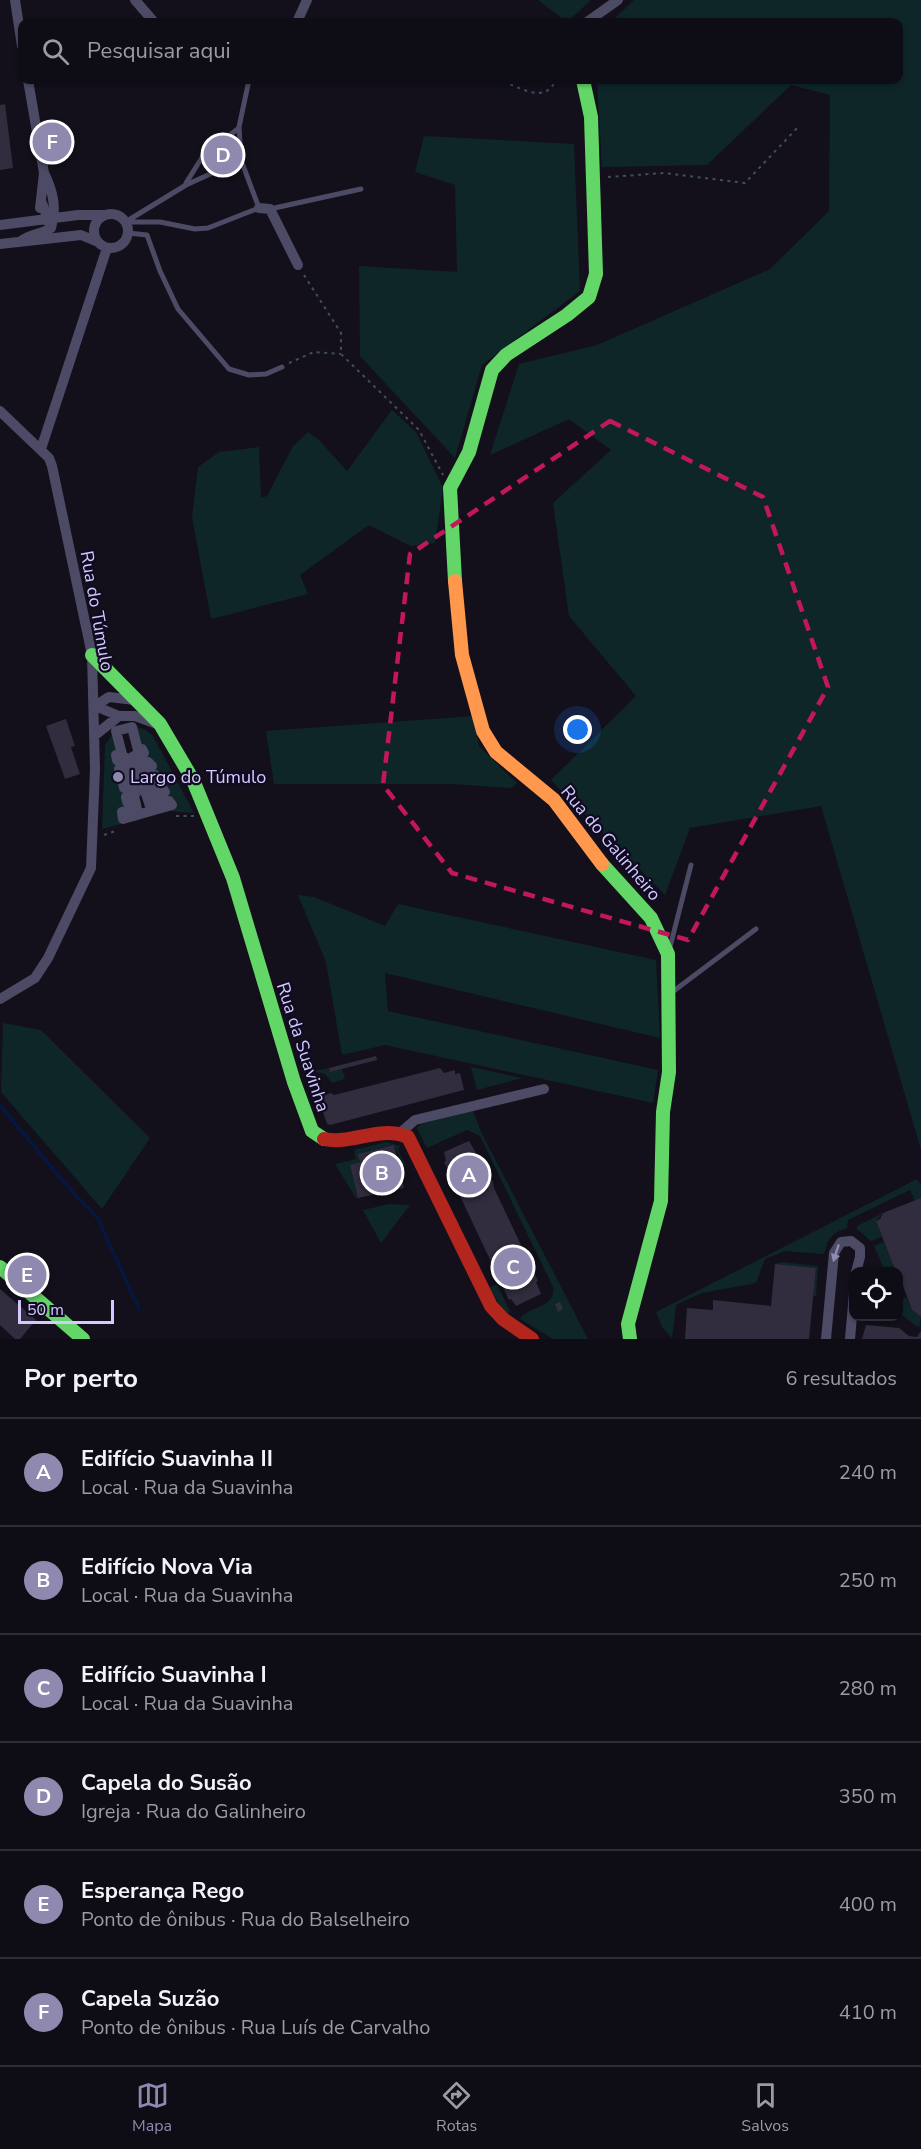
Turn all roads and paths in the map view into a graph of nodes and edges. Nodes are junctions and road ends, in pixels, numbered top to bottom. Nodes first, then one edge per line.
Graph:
1 (15, 0) edge
2 (135, 0) edge
3 (307, 0) edge
4 (618, 0) edge
5 (151, 18) edge
6 (299, 18) edge
7 (592, 18) edge
8 (18, 20) edge
9 (29, 84) edge
10 (248, 84) edge
11 (515, 84) edge
12 (554, 84) edge
13 (584, 84) edge
14 (799, 126) dead end
15 (239, 128) junction
16 (241, 160) junction
17 (44, 173) junction
18 (593, 178) junction
19 (186, 185) junction
20 (361, 189) dead end
21 (54, 199) junction
22 (42, 203) junction
23 (264, 209) junction
24 (106, 214) junction
25 (71, 216) junction
26 (33, 221) junction
27 (51, 222) junction
28 (0, 225) edge
29 (127, 228) junction
30 (87, 236) junction
31 (20, 242) junction
32 (0, 244) edge
33 (103, 245) junction
34 (298, 265) joint
35 (341, 354) junction
36 (282, 368) joint
37 (0, 411) edge
38 (41, 449) junction
39 (450, 488) junction
40 (92, 655) junction
41 (135, 700) junction
42 (95, 706) junction
43 (119, 716) junction
44 (157, 723) junction
45 (132, 727) joint
46 (94, 736) junction
47 (691, 865) dead end
48 (756, 928) dead end
49 (668, 954) junction
50 (669, 994) junction
51 (0, 999) edge
52 (544, 1089) dead end
53 (400, 1133) junction
54 (0, 1267) edge
55 (858, 1267) edge
56 (852, 1321) edge
57 (83, 1339) edge
58 (532, 1339) edge
59 (630, 1339) edge
60 (826, 1339) edge
61 (850, 1339) edge

1 - 8 street
2 - 5 street
3 - 6 street
4 - 7 street
9 - 17 street
10 - 15 lane
11 - 12 path
13 - 18 street
14 - 18 path
15 - 16 lane
15 - 19 lane
16 - 19 lane
16 - 23 lane
17 - 21 street
17 - 22 street
18 - 39 street
19 - 29 lane
20 - 23 lane
21 - 25 street
21 - 27 street
22 - 26 street
22 - 27 street
23 - 29 lane
23 - 34 street
24 - 25 street
24 - 29 street
24 - 33 street
25 - 27 street
26 - 27 street
26 - 28 street
27 - 30 street
27 - 31 street
29 - 33 street
29 - 36 lane
30 - 31 street
30 - 33 street
31 - 32 street
33 - 38 street
34 - 35 path
35 - 36 path
35 - 39 path
37 - 38 street
38 - 40 street, Rua do Túmulo
39 - 49 street, Rua do Galinheiro
40 - 41 street, Rua da Suavinha
40 - 42 street, Rua do Túmulo
41 - 42 street
41 - 44 street, Rua da Suavinha
42 - 43 street
42 - 46 street, Rua do Túmulo
43 - 44 street
43 - 46 street
44 - 53 street, Rua da Suavinha
45 - 45 street
46 - 51 street, Rua do Túmulo
47 - 49 lane
48 - 50 lane
49 - 50 street, Rua do Galinheiro
50 - 59 street, Rua do Galinheiro
52 - 53 street
53 - 58 street
54 - 57 street
55 -> 60 street
56 - 61 street

